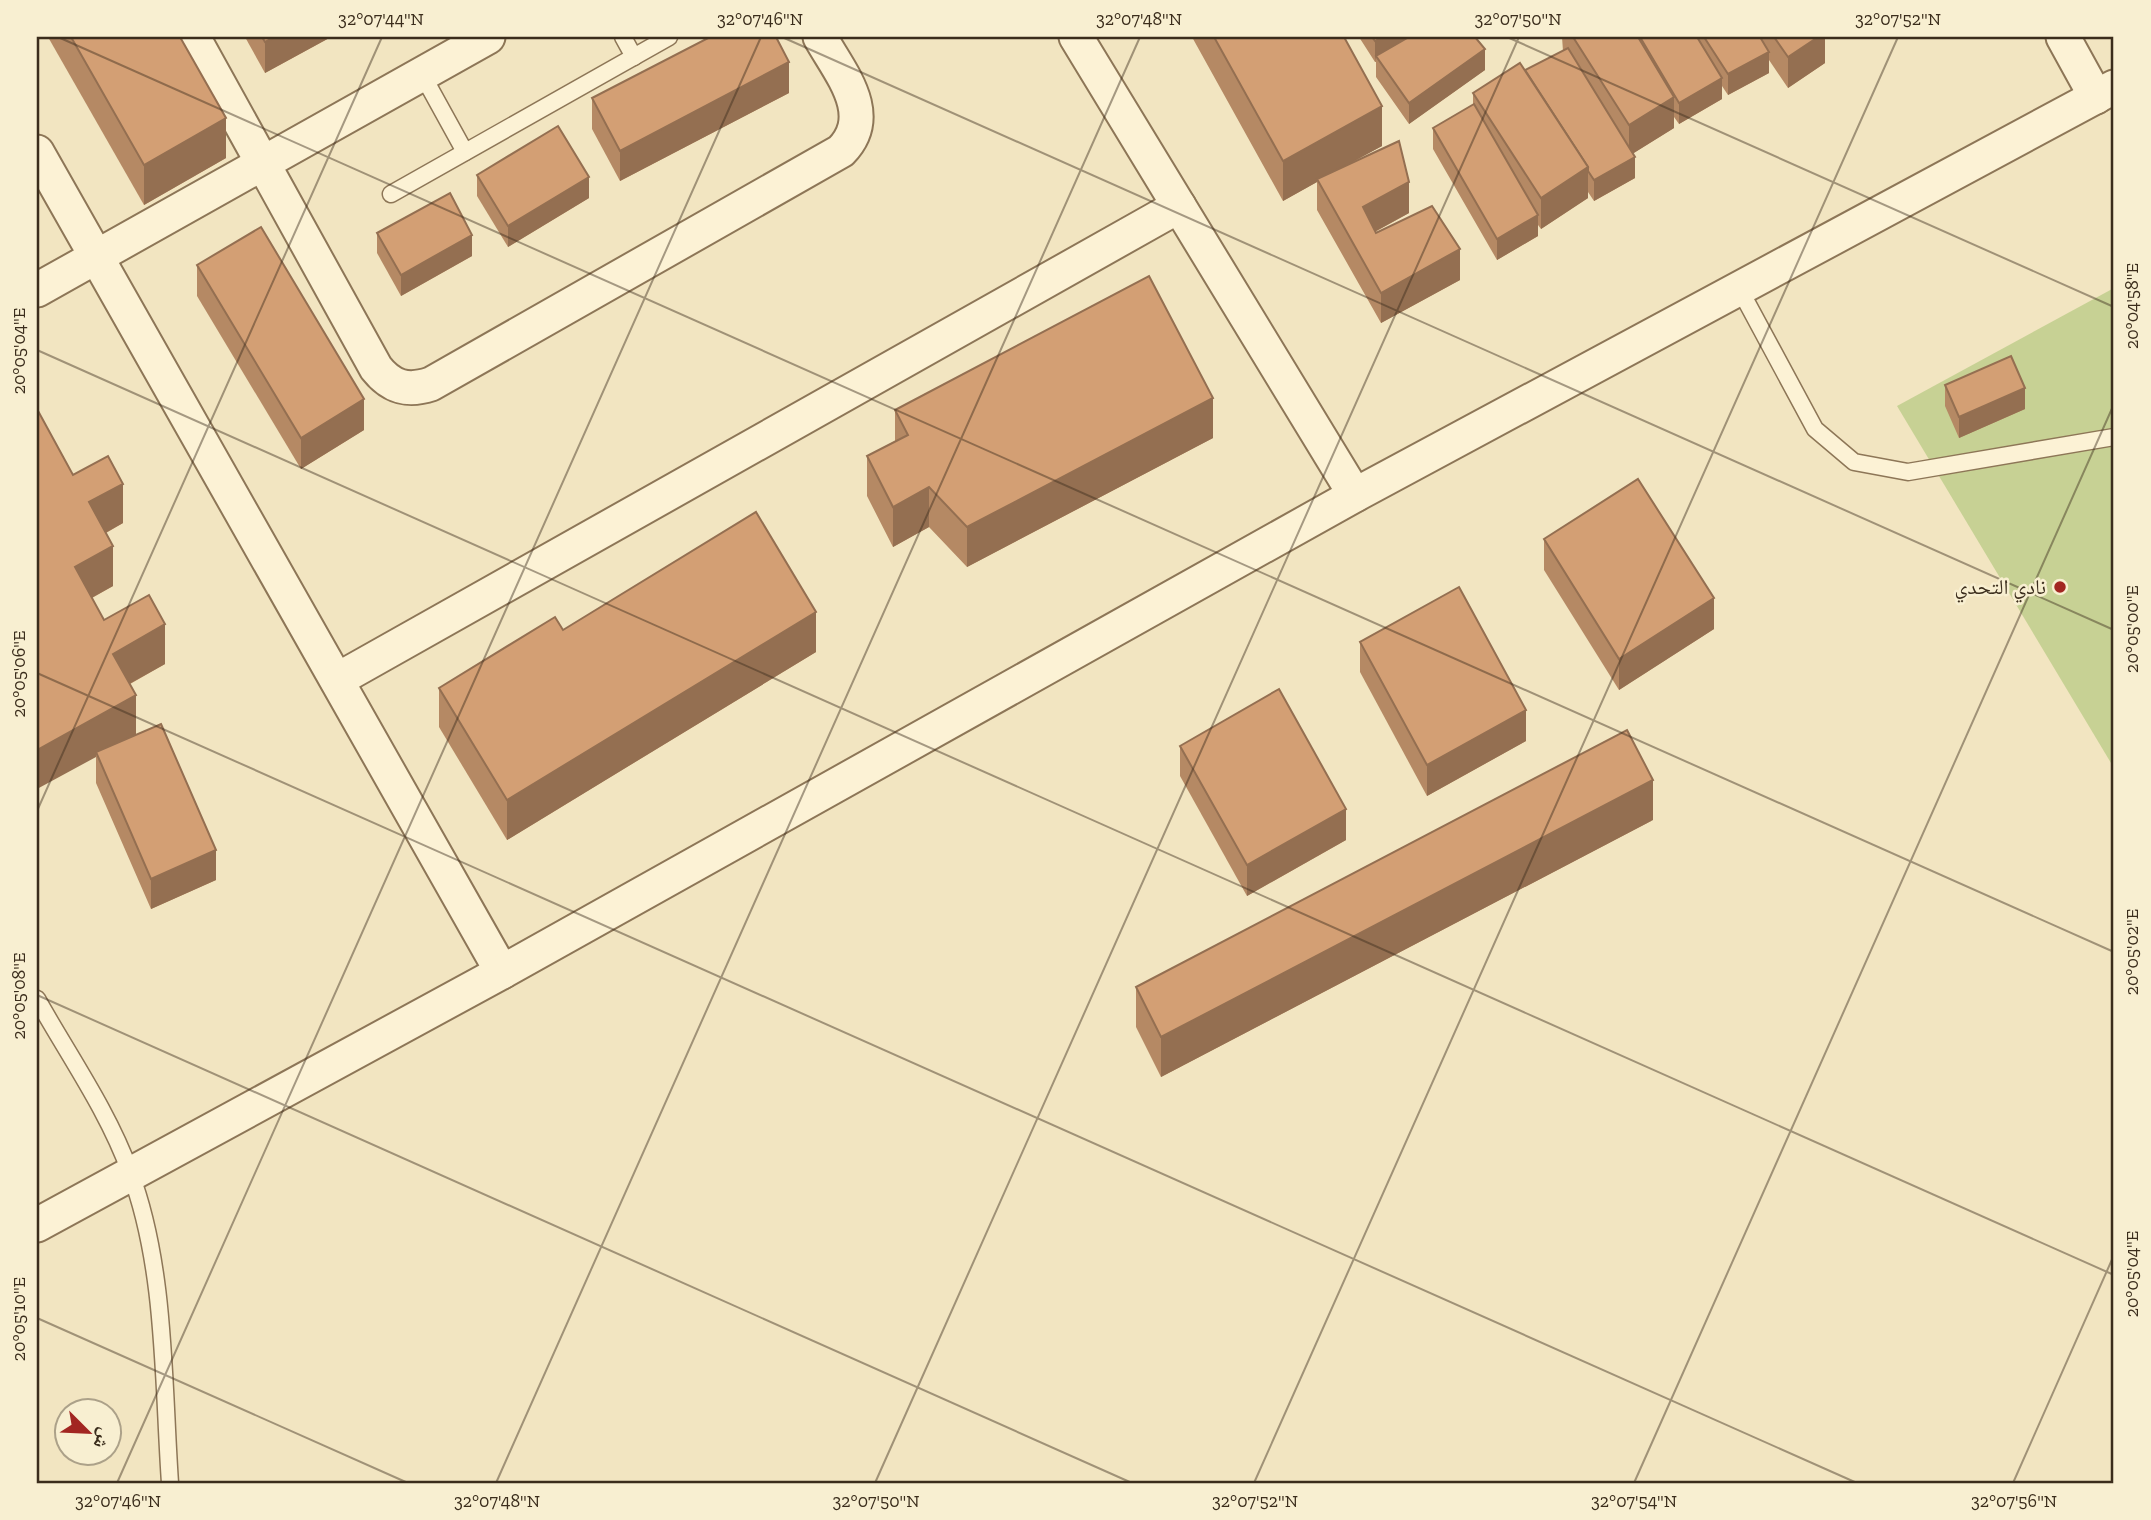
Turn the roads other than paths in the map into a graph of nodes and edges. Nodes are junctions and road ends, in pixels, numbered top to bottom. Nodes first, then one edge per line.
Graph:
1 (193, 37) edge
2 (488, 37) edge
3 (623, 37) edge
4 (669, 37) edge
5 (820, 37) edge
6 (1076, 37) edge
7 (2063, 37) edge
8 (634, 57) junction
9 (422, 74) junction
10 (2105, 92) edge
11 (37, 152) edge
12 (465, 152) junction
13 (264, 164) junction
14 (391, 194) dead end
15 (1179, 205) junction
16 (94, 257) junction
17 (1739, 288) junction
18 (37, 290) edge
19 (2114, 437) edge
20 (1355, 495) junction
21 (337, 680) junction
22 (502, 972) junction
23 (37, 999) edge
24 (131, 1173) junction
25 (37, 1225) edge
26 (170, 1483) edge

1 - 13 street
2 - 9 street
3 - 8 lane
4 - 8 lane
5 - 13 street
6 - 15 street
7 - 10 street
8 - 12 lane
9 - 12 lane
9 - 13 street
10 - 17 street
11 - 16 street
12 - 14 lane
13 - 16 street
15 - 20 street
15 - 21 street
16 - 18 street
16 - 21 street
17 - 19 lane
17 - 20 street
20 - 22 street
21 - 22 street
22 - 24 street
23 - 24 lane
24 - 25 street
24 - 26 lane

